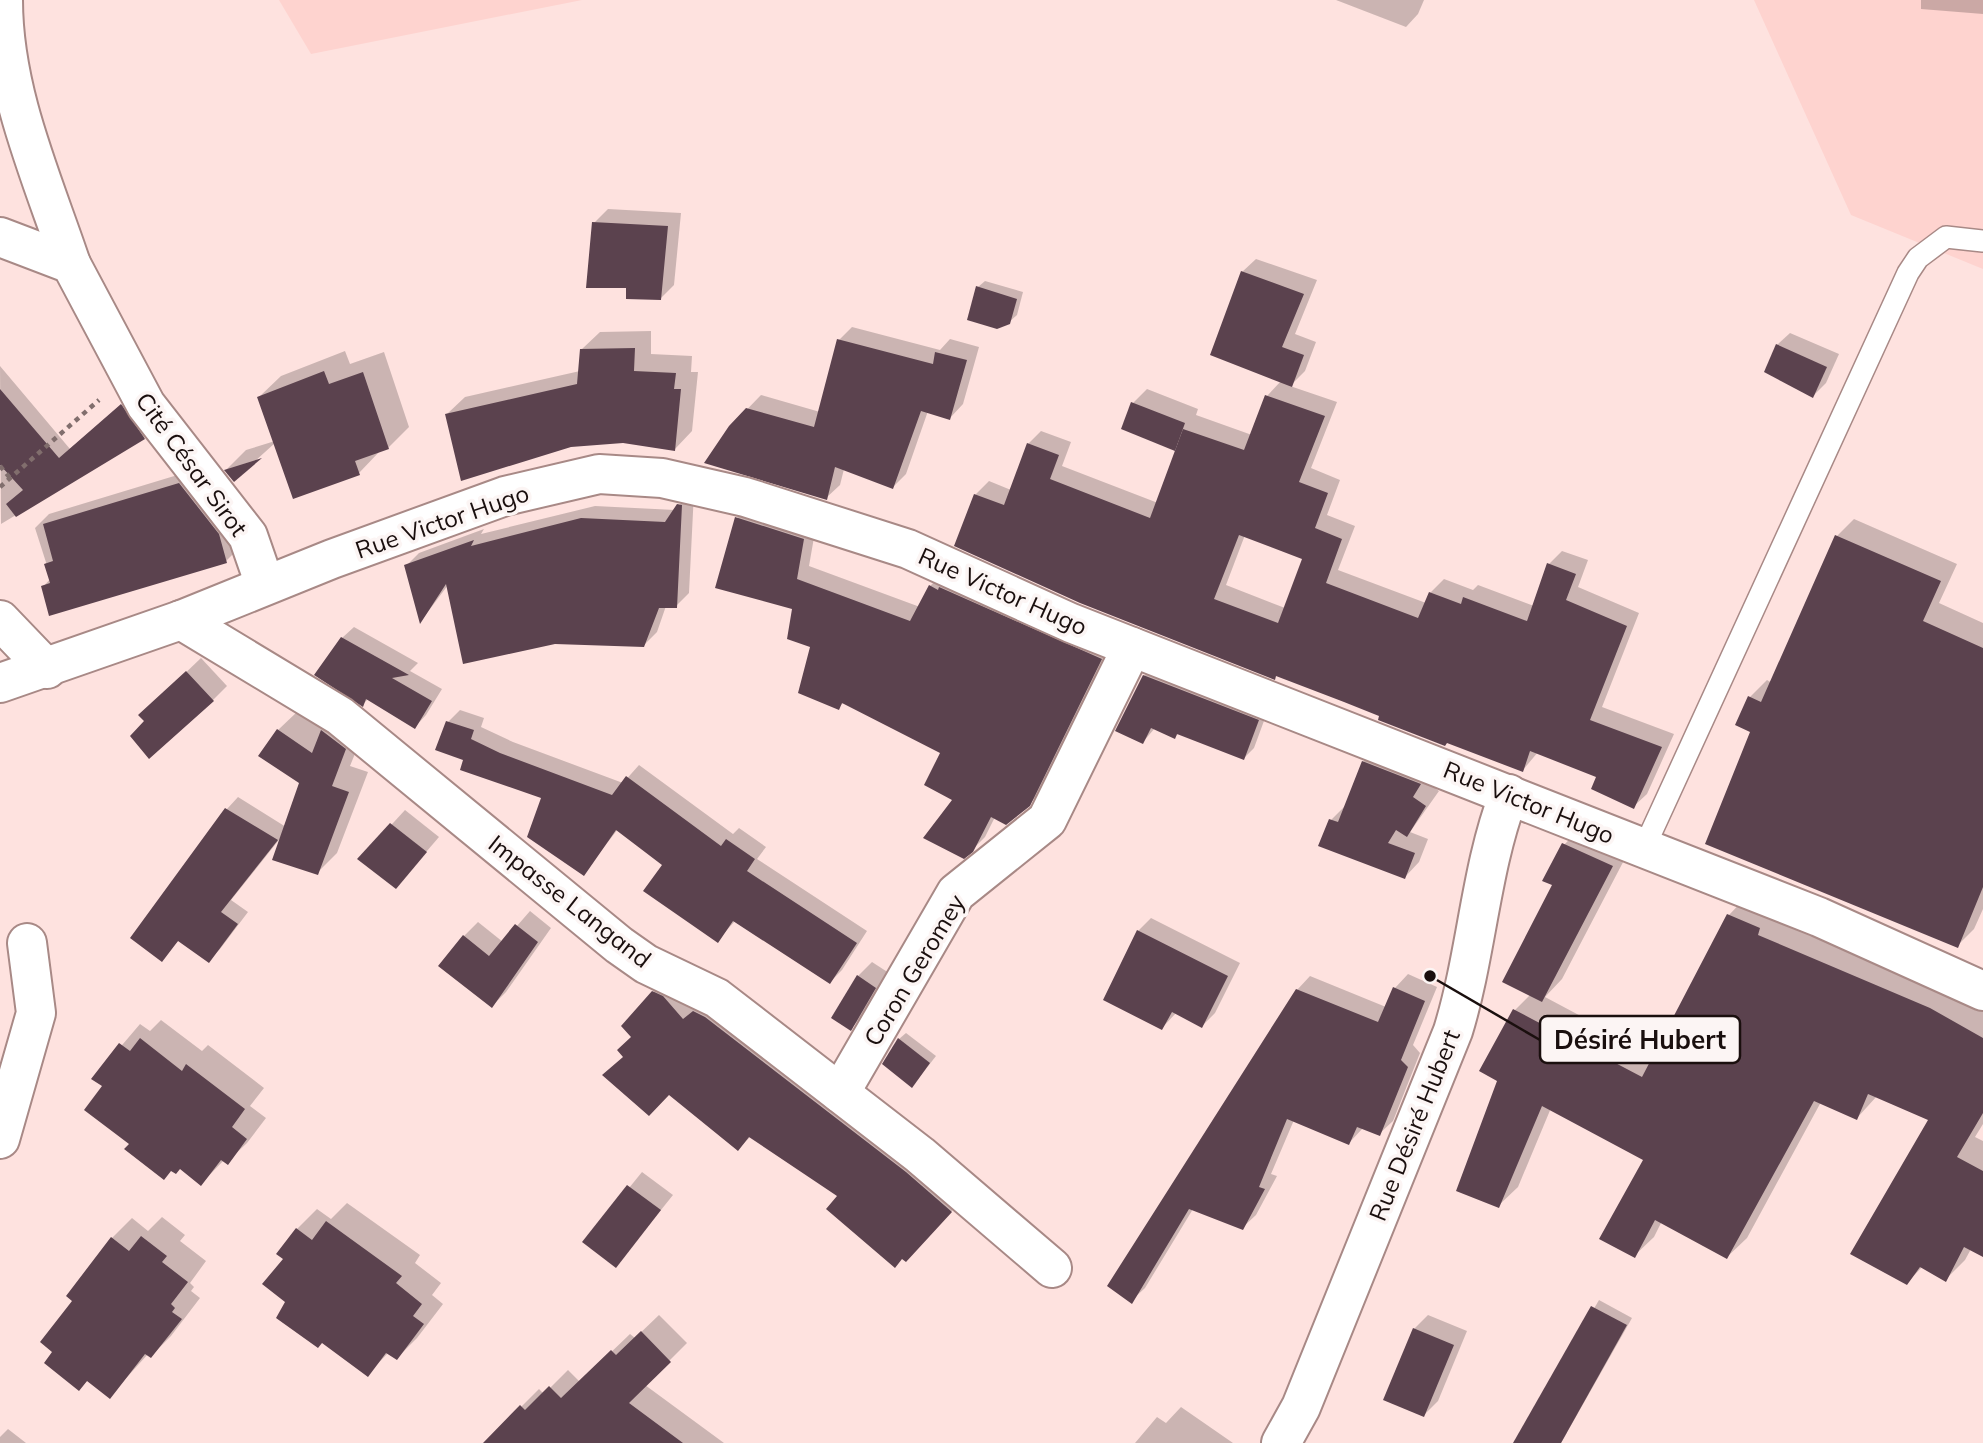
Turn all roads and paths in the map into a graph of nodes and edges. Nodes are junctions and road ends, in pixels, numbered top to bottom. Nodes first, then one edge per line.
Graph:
1 (3, 0) edge
2 (0, 237) edge
3 (1983, 241) edge
4 (71, 264) junction
5 (128, 373) junction
6 (0, 466) edge
7 (10, 478) junction
8 (0, 487) edge
9 (265, 584) junction
10 (0, 620) edge
11 (181, 620) junction
12 (1132, 647) junction
13 (47, 669) junction
14 (0, 683) edge
15 (1508, 794) junction
16 (1644, 848) junction
17 (27, 943) dead end
18 (1983, 991) edge
19 (840, 1093) junction
20 (0, 1139) edge
21 (1052, 1268) dead end
22 (1283, 1443) edge

1 - 4 street, Cité César Sirot
2 - 4 street
3 - 16 lane
4 - 5 street, Cité César Sirot
5 - 7 path
5 - 9 street, Cité César Sirot
6 - 7 path
7 - 8 path
9 - 11 street, Rue Victor Hugo
9 - 12 street, Rue Victor Hugo
10 - 13 street
11 - 13 street, Rue Victor Hugo
11 - 19 street, Impasse Langand
12 - 15 street, Rue Victor Hugo
12 - 19 street, Coron Geromey
13 - 14 street, Rue Victor Hugo
15 - 16 street, Rue Victor Hugo
15 - 22 street, Rue Désiré Hubert
16 - 18 street, Rue Victor Hugo
17 - 20 street
19 - 21 street, Impasse Langand

